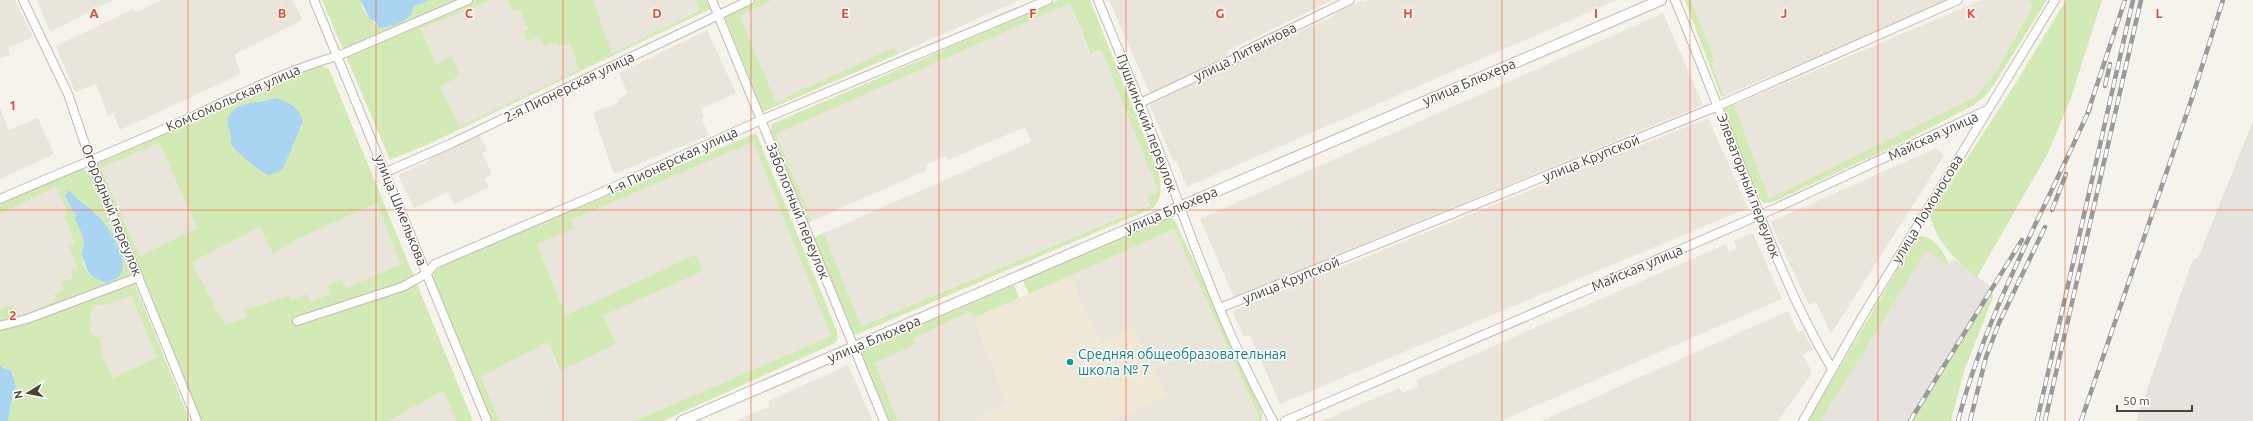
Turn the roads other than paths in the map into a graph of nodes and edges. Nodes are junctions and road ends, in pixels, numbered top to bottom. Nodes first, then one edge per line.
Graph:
1 (23, 0) edge
2 (314, 0) edge
3 (468, 0) edge
4 (712, 0) edge
5 (750, 0) edge
6 (1048, 0) edge
7 (1098, 0) edge
8 (1350, 0) edge
9 (1661, 0) edge
10 (1675, 0) edge
11 (1958, 0) edge
12 (2055, 0) edge
13 (718, 15) junction
14 (338, 56) junction
15 (1140, 103) junction
16 (1718, 106) junction
17 (1987, 110) junction
18 (760, 120) junction
19 (90, 159) junction
20 (386, 172) junction
21 (0, 199) edge
22 (1179, 207) junction
23 (1759, 216) junction
24 (426, 274) junction
25 (139, 277) junction
26 (1220, 308) junction
27 (297, 321) dead end
28 (0, 326) edge
29 (853, 348) junction
30 (1832, 369) junction
31 (197, 421) edge
32 (487, 421) edge
33 (682, 421) edge
34 (884, 421) edge
35 (1273, 421) edge
36 (1285, 421) edge
37 (1803, 421) edge

1 - 19 street, Огородный переулок
2 - 14 street, улица Шмелькова
3 - 14 street, Комсомольская улица
4 - 13 street, Заболотный переулок
5 - 13 street, 2-я Пионерская улица
6 - 18 street, 1-я Пионерская улица
7 - 15 street, Пушкинский переулок
8 - 15 street, улица Литвинова
9 - 22 street, улица Блюхера
10 - 16 street, Элеваторный переулок
11 - 16 street, улица Крупской
12 - 17 street, улица Ломоносова
13 - 18 street, Заболотный переулок
13 - 20 street, 2-я Пионерская улица
14 - 19 street, Комсомольская улица
14 - 20 street, улица Шмелькова
15 - 22 street, Пушкинский переулок
16 - 23 street, Элеваторный переулок
16 - 26 street, улица Крупской
17 - 23 street, Майская улица
17 - 30 street, улица Ломоносова
18 - 24 street, 1-я Пионерская улица
18 - 29 street, Заболотный переулок
19 - 21 street, Комсомольская улица
19 - 25 street, Огородный переулок
20 - 24 street, улица Шмелькова
22 - 26 street, Пушкинский переулок
22 - 29 street, улица Блюхера
23 - 30 street, Элеваторный переулок
23 - 36 street, Майская улица
24 - 27 street, 1-я Пионерская улица
24 - 32 street, улица Шмелькова
25 - 28 street
25 - 31 street, Огородный переулок
26 - 35 street, Пушкинский переулок
29 - 33 street, улица Блюхера
29 - 34 street, Заболотный переулок
30 - 37 street, улица Ломоносова

